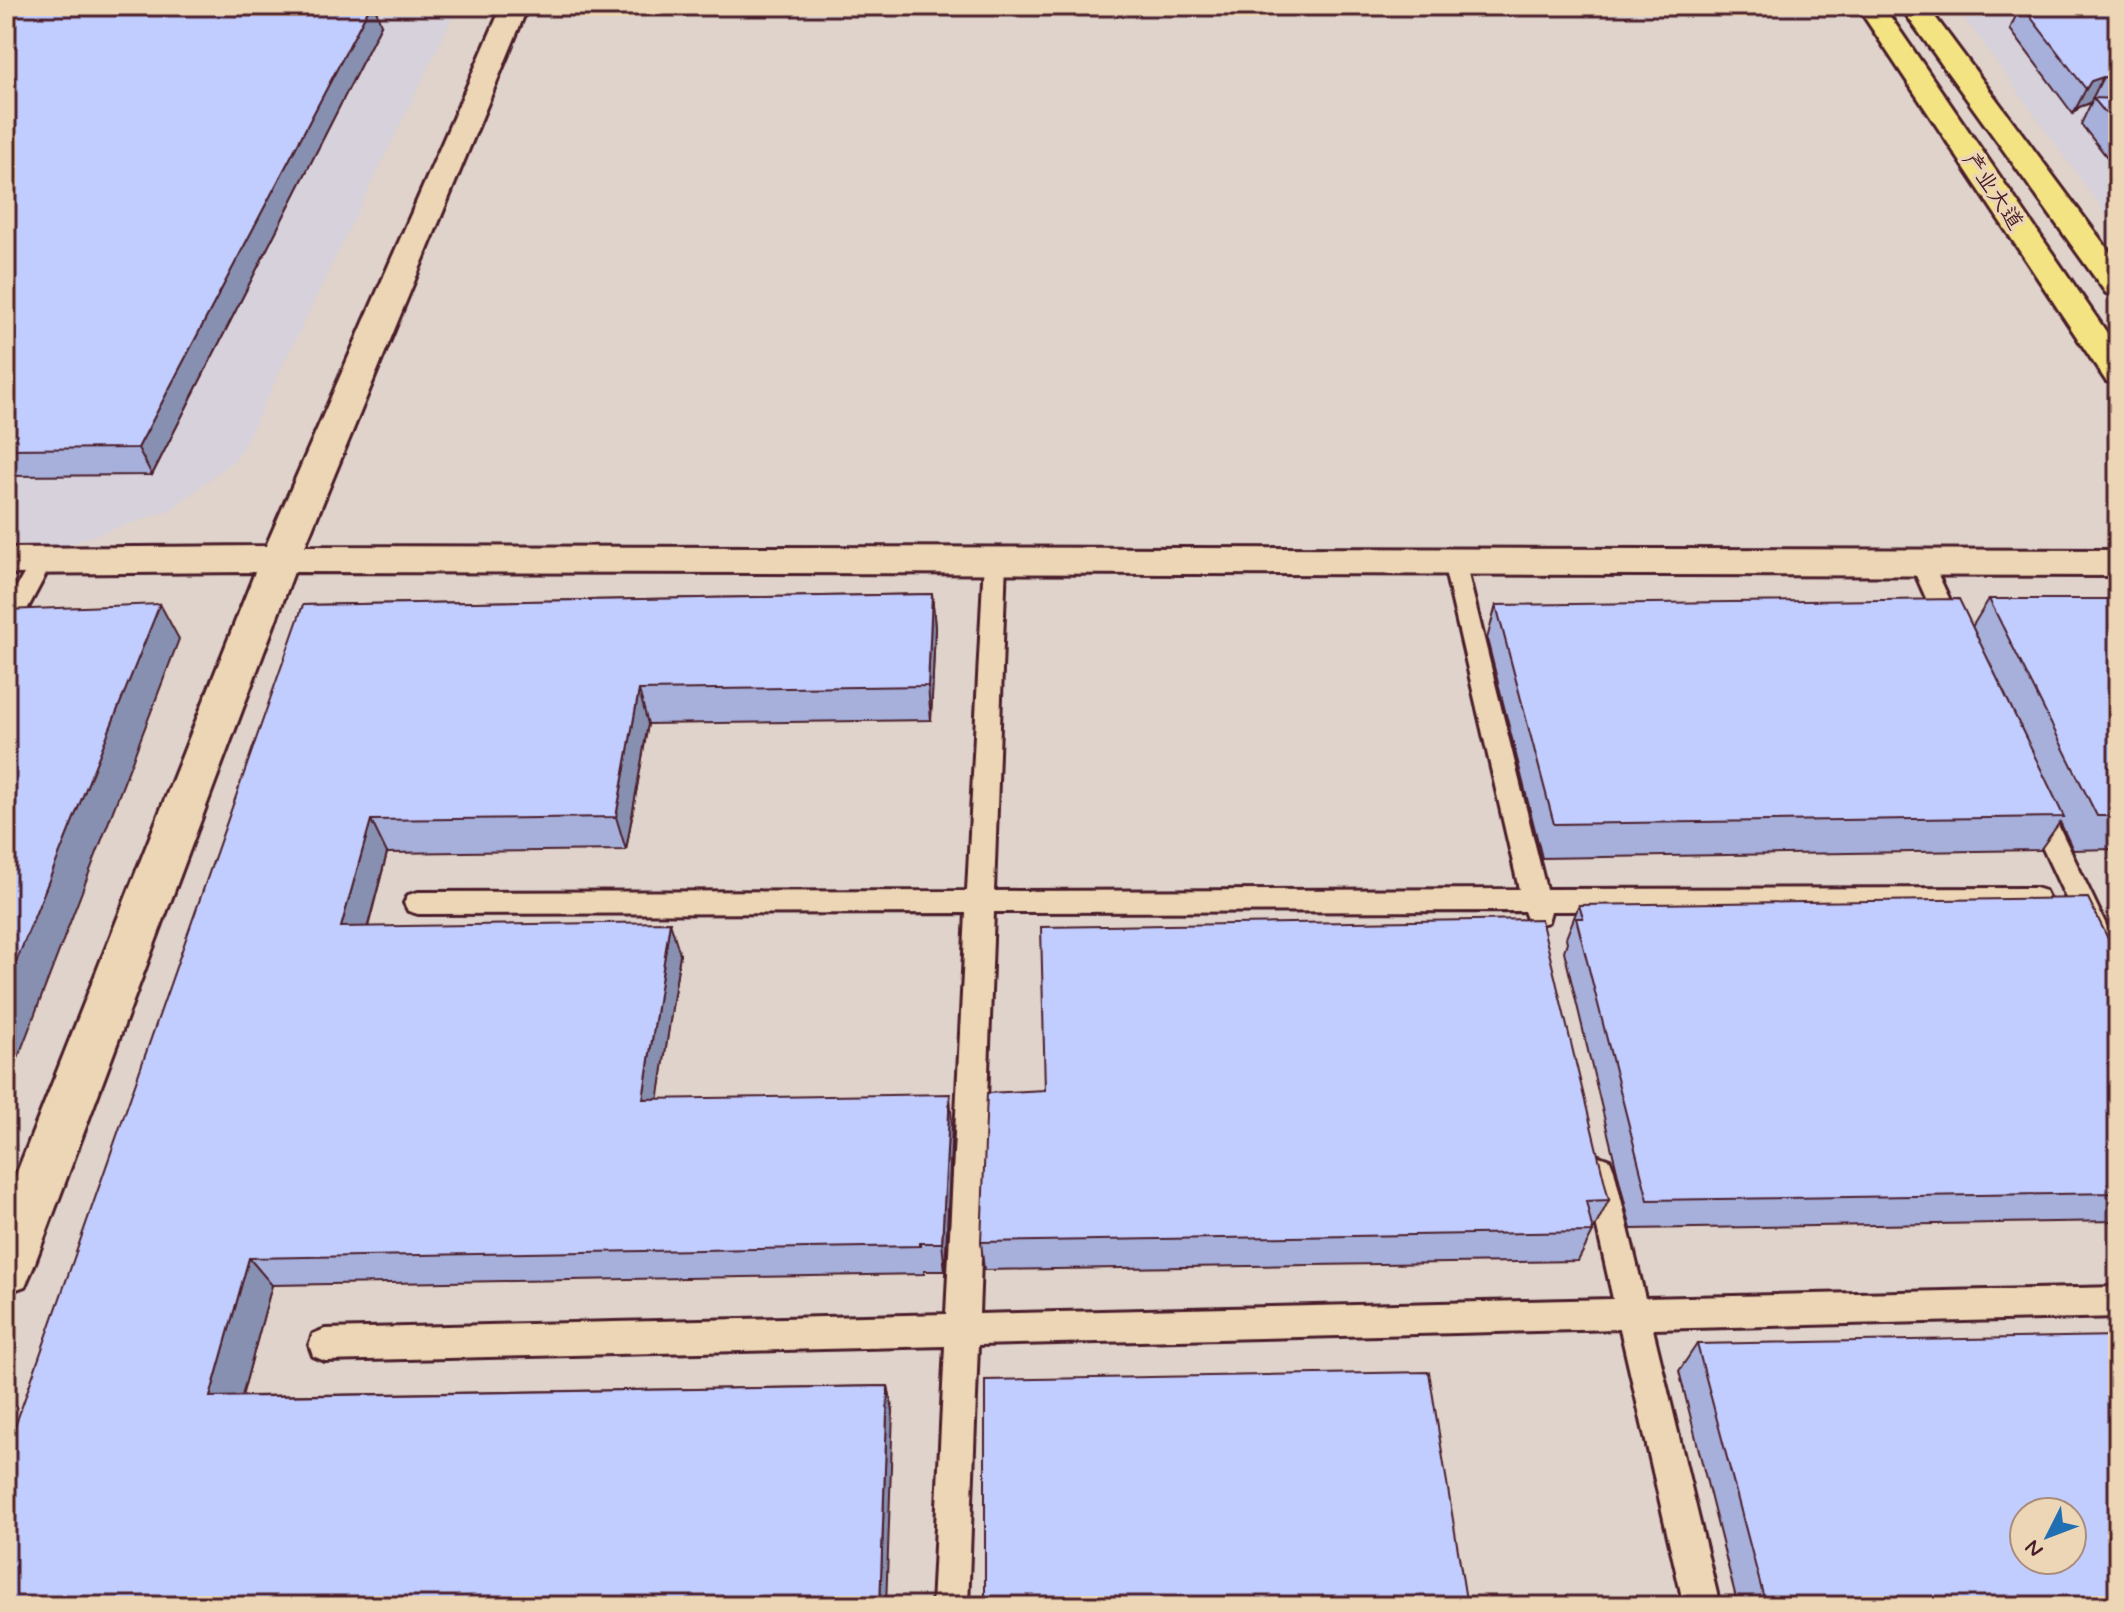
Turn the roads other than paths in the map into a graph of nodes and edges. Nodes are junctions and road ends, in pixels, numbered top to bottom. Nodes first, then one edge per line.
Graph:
1 (515, 6) edge
2 (1870, 6) edge
3 (1913, 6) edge
4 (2118, 286) edge
5 (2118, 374) edge
6 (280, 559) junction
7 (995, 560) junction
8 (24, 561) edge
9 (1454, 562) junction
10 (1921, 562) junction
11 (2118, 563) edge
12 (6, 628) edge
13 (1960, 647) edge
14 (2027, 787) edge
15 (2080, 899) junction
16 (1534, 900) junction
17 (980, 902) junction
18 (418, 903) dead end
19 (1545, 946) edge
20 (2118, 980) edge
21 (1593, 1145) edge
22 (6, 1268) edge
23 (2118, 1302) edge
24 (1633, 1313) junction
25 (962, 1332) junction
26 (325, 1345) dead end
27 (950, 1606) edge
28 (1702, 1606) edge

1 - 6 street
2 - 5 main road, 产业大道
3 - 4 main road, 产业大道
6 - 7 street
6 - 8 street
6 - 22 street
7 - 9 street
7 - 17 lane
8 - 12 lane
9 - 10 street
9 - 16 lane
10 - 11 street
10 - 13 lane
14 - 15 lane
15 - 16 lane
15 - 20 lane
16 - 17 lane
16 - 19 lane
17 - 18 lane
17 - 25 lane
21 - 24 lane
23 - 24 lane
24 - 25 lane
24 - 28 lane
25 - 26 lane
25 - 27 lane

